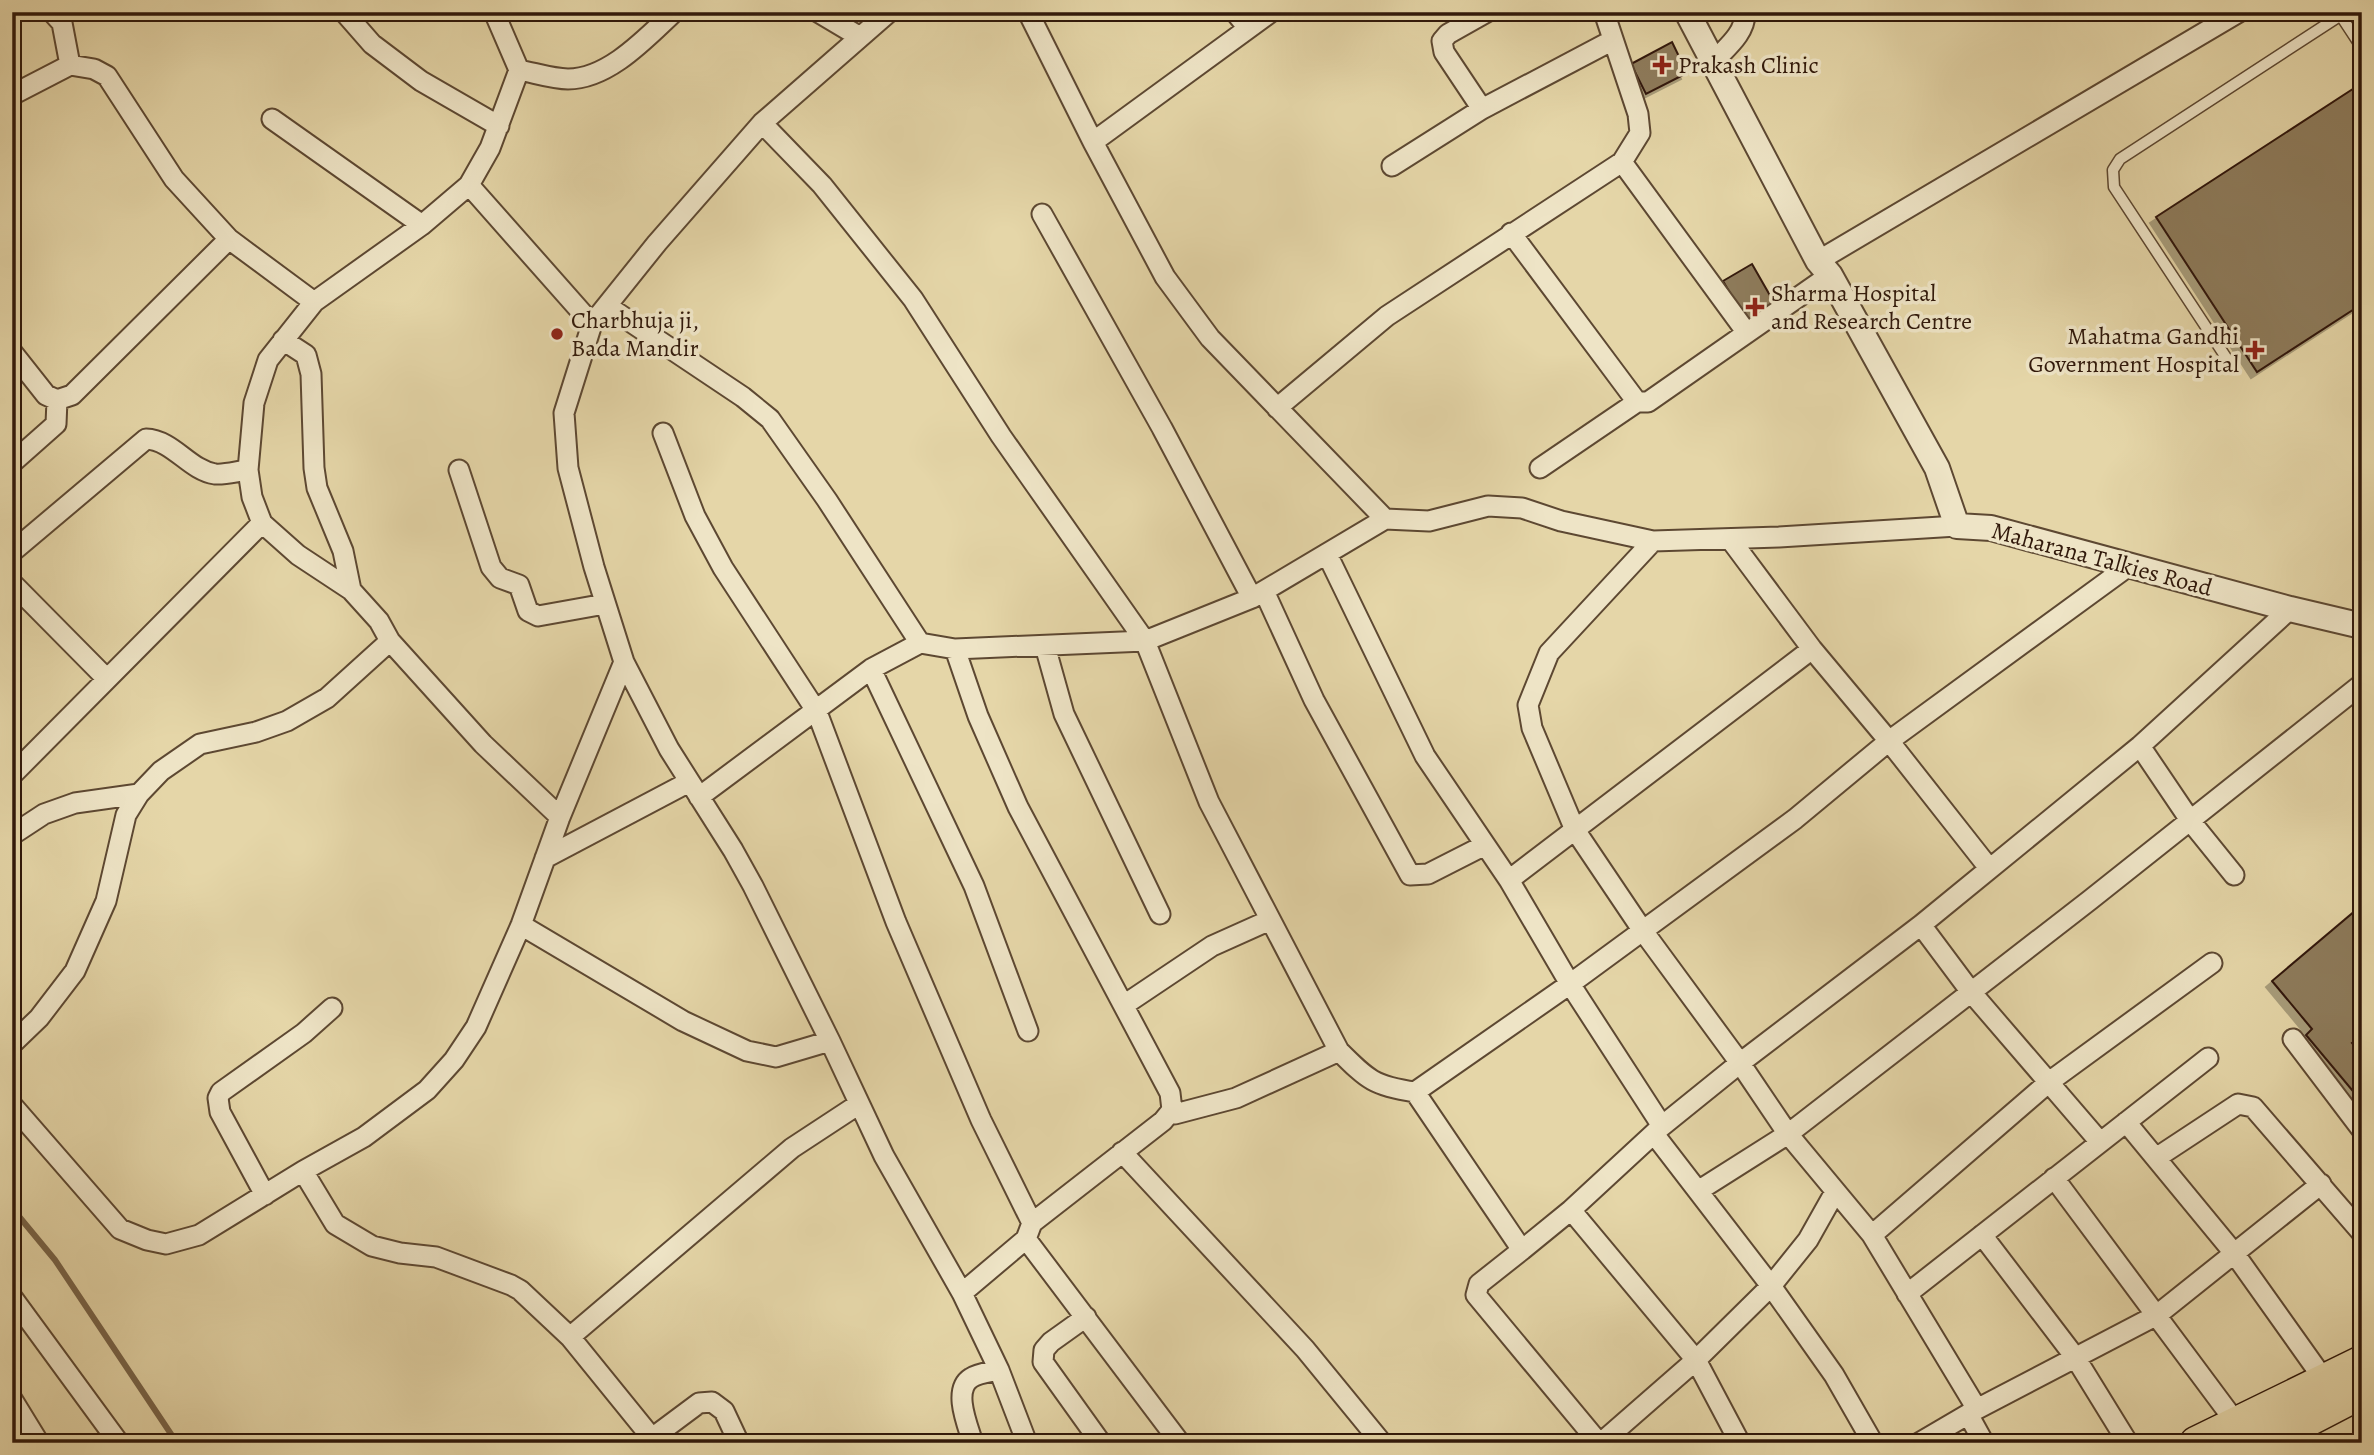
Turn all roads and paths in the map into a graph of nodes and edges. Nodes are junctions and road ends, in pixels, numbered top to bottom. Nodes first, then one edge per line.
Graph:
1 (52, 12) edge
2 (344, 12) edge
3 (494, 12) edge
4 (674, 12) edge
5 (818, 12) edge
6 (889, 12) edge
7 (1028, 12) edge
8 (1235, 12) edge
9 (1272, 12) edge
10 (1487, 12) edge
11 (1604, 12) edge
12 (1687, 12) edge
13 (1745, 12) edge
14 (2239, 12) edge
15 (2340, 14) edge
16 (1248, 28) junction
17 (860, 37) junction
18 (1613, 40) junction
19 (2362, 48) edge
20 (1713, 62) junction
21 (70, 65) junction
22 (519, 70) junction
23 (12, 95) edge
24 (1482, 109) junction
25 (272, 119) dead end
26 (762, 123) junction
27 (499, 126) junction
28 (1093, 142) junction
29 (1622, 162) junction
30 (1392, 166) dead end
31 (469, 185) junction
32 (1042, 214) dead end
33 (422, 225) junction
34 (1511, 233) junction
35 (229, 239) junction
36 (1824, 268) junction
37 (314, 302) junction
38 (607, 306) junction
39 (592, 324) junction
40 (1747, 333) junction
41 (284, 340) junction
42 (12, 352) edge
43 (2231, 365) dead end
44 (57, 400) junction
45 (1637, 401) junction
46 (1277, 408) junction
47 (663, 433) dead end
48 (12, 463) edge
49 (1541, 468) dead end
50 (248, 470) junction
51 (459, 470) dead end
52 (1385, 519) junction
53 (262, 523) junction
54 (1957, 526) junction
55 (1730, 539) junction
56 (1653, 541) junction
57 (12, 552) edge
58 (1326, 554) junction
59 (2130, 565) junction
60 (12, 583) edge
61 (351, 590) junction
62 (1258, 594) junction
63 (605, 604) junction
64 (2290, 609) junction
65 (2362, 626) edge
66 (390, 641) junction
67 (1145, 641) junction
68 (920, 643) junction
69 (1045, 646) junction
70 (955, 649) junction
71 (1812, 649) junction
72 (624, 662) junction
73 (871, 669) junction
74 (106, 678) junction
75 (2362, 684) edge
76 (817, 712) junction
77 (1889, 741) junction
78 (2140, 746) junction
79 (12, 775) edge
80 (694, 790) junction
81 (139, 794) junction
82 (560, 817) junction
83 (2190, 820) junction
84 (1574, 830) junction
85 (12, 835) edge
86 (1485, 845) junction
87 (545, 858) junction
88 (1989, 868) junction
89 (2234, 875) dead end
90 (1508, 880) junction
91 (1160, 914) dead end
92 (1270, 920) junction
93 (521, 925) junction
94 (1921, 925) junction
95 (1643, 931) junction
96 (2212, 963) dead end
97 (1570, 984) junction
98 (1971, 992) junction
99 (1124, 1005) junction
100 (331, 1008) dead end
101 (1028, 1031) dead end
102 (2292, 1038) dead end
103 (830, 1041) junction
104 (12, 1044) edge
105 (1339, 1051) junction
106 (2208, 1058) dead end
107 (1740, 1063) junction
108 (2049, 1082) junction
109 (1416, 1092) junction
110 (859, 1104) junction
111 (12, 1105) edge
112 (1172, 1110) junction
113 (2126, 1122) junction
114 (1658, 1130) junction
115 (2362, 1130) edge
116 (1788, 1134) junction
117 (2100, 1142) junction
118 (1122, 1152) junction
119 (2156, 1158) junction
120 (303, 1171) junction
121 (2054, 1178) junction
122 (2321, 1184) junction
123 (1698, 1191) junction
124 (1835, 1192) junction
125 (265, 1195) junction
126 (1571, 1210) junction
127 (1029, 1231) junction
128 (2362, 1233) edge
129 (1872, 1235) junction
130 (1982, 1235) junction
131 (1522, 1250) junction
132 (2234, 1252) junction
133 (1771, 1286) junction
134 (962, 1293) junction
135 (1908, 1294) junction
136 (12, 1297) edge
137 (2157, 1315) junction
138 (1086, 1317) junction
139 (570, 1337) junction
140 (2075, 1357) junction
141 (1696, 1360) junction
142 (2362, 1362) edge
143 (999, 1370) junction
144 (2325, 1381) junction
145 (2362, 1392) edge
146 (12, 1399) edge
147 (1972, 1412) junction
148 (2244, 1433) edge
149 (654, 1440) edge
150 (39, 1443) edge
151 (119, 1443) edge
152 (739, 1443) edge
153 (972, 1443) edge
154 (1027, 1443) edge
155 (1101, 1443) edge
156 (1180, 1443) edge
157 (1382, 1443) edge
158 (1600, 1443) edge
159 (1740, 1443) edge
160 (1873, 1443) edge
161 (1919, 1443) edge
162 (1984, 1443) edge
163 (2128, 1443) edge
164 (2196, 1443) edge
165 (2264, 1443) edge

1 - 21 street
2 - 27 street
3 - 22 street
4 - 22 street
5 - 17 street
6 - 17 street
7 - 28 street
8 - 16 street
9 - 16 street
10 - 24 street
11 - 18 street
12 - 20 street, Maharana Talkies Road
13 - 20 street
14 - 36 street
15 - 19 lane
15 - 43 lane
16 - 28 street
17 - 26 street
18 - 24 street
18 - 29 street
20 - 36 street, Maharana Talkies Road
21 - 23 street
21 - 35 street
22 - 27 street
24 - 30 street
25 - 33 street
26 - 38 street
26 - 67 street
27 - 31 street
28 - 46 street
29 - 34 street
29 - 40 street
31 - 33 street
31 - 39 street
32 - 62 street
33 - 37 street
34 - 45 street
34 - 46 street
35 - 37 street
35 - 44 street
36 - 40 street
36 - 54 street, Maharana Talkies Road
37 - 41 street
38 - 39 street
38 - 68 street
39 - 63 street
40 - 45 street
41 - 50 street
41 - 61 street
42 - 44 street
44 - 48 street
45 - 49 street
46 - 52 street
47 - 76 street
50 - 53 street
50 - 57 street
51 - 63 street
52 - 56 street
52 - 58 street
53 - 61 street
53 - 74 street
54 - 55 street
54 - 59 street, Maharana Talkies Road
55 - 56 street
55 - 71 street
56 - 84 street
58 - 62 street
58 - 86 street
59 - 64 street, Maharana Talkies Road
59 - 77 street
60 - 74 street
61 - 66 street
62 - 67 street
62 - 86 street
63 - 72 street
64 - 65 street, Maharana Talkies Road
64 - 78 street
66 - 81 street
66 - 82 street
67 - 69 street
67 - 92 street
68 - 70 street
68 - 73 street
69 - 70 street
69 - 91 street
70 - 99 street
71 - 77 street
71 - 84 street
72 - 80 street
72 - 82 street
73 - 76 street
73 - 101 street
74 - 79 street
75 - 83 street
76 - 80 street
76 - 127 street
77 - 88 street
77 - 95 street
78 - 83 street
78 - 88 street
80 - 87 street
80 - 103 street
81 - 85 street
81 - 104 street
82 - 87 street
83 - 89 street
83 - 98 street
84 - 90 street
84 - 95 street
86 - 90 street
87 - 93 street
88 - 94 street
90 - 97 street
92 - 99 street
92 - 105 street
93 - 103 street
93 - 120 street
94 - 98 street
94 - 107 street
95 - 97 street
95 - 107 street
96 - 108 street
97 - 109 street
97 - 114 street
98 - 108 street
98 - 116 street
99 - 112 street
100 - 125 street
102 - 115 street
103 - 110 street
105 - 109 street
105 - 112 street
106 - 113 street
107 - 114 street
107 - 116 street
108 - 117 street
108 - 129 street
109 - 131 street
110 - 134 street
110 - 139 street
111 - 125 street
112 - 118 street
113 - 117 street
113 - 119 street
114 - 123 street
114 - 126 street
116 - 123 street
116 - 124 street
117 - 121 street
118 - 127 street
118 - 157 street
119 - 122 street
119 - 132 street
120 - 125 street
120 - 139 street
121 - 130 street
121 - 137 street
122 - 128 street
122 - 132 street
123 - 133 street
124 - 129 street
124 - 133 street
126 - 131 street
126 - 141 street
127 - 134 street
127 - 138 street
129 - 135 street
130 - 135 street
130 - 140 street
131 - 158 street
132 - 137 street
132 - 144 street
133 - 141 street
133 - 160 street
134 - 143 street
135 - 147 street
136 - 151 street
137 - 140 street
137 - 148 street
138 - 155 street
138 - 156 street
139 - 149 street
140 - 147 street
140 - 163 street
141 - 158 street
141 - 159 street
142 - 144 main road
143 - 153 street
143 - 154 street
144 - 148 main road
145 - 165 main road
146 - 150 street
147 - 161 street
147 - 162 street
148 - 164 main road
149 - 152 street

